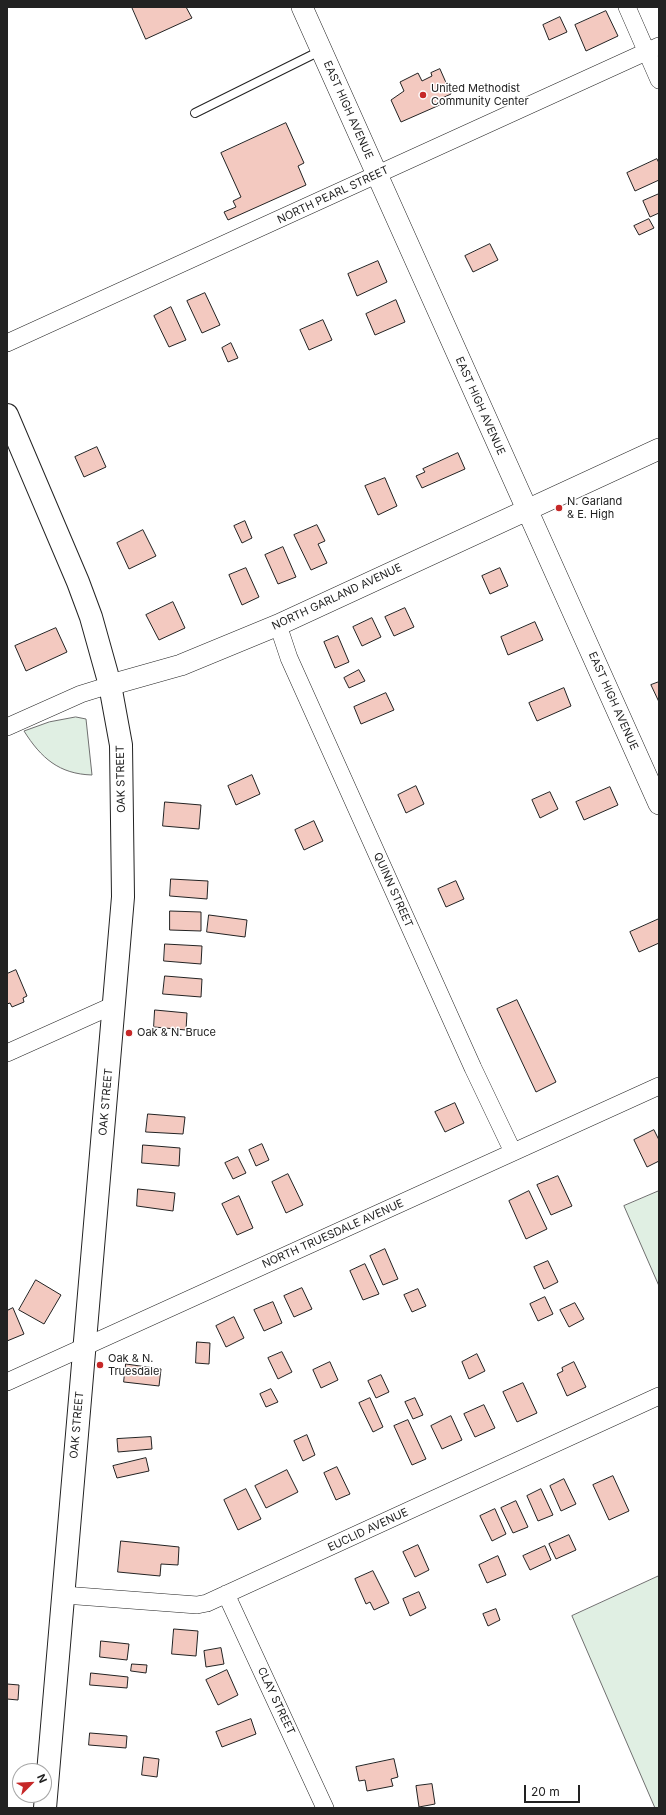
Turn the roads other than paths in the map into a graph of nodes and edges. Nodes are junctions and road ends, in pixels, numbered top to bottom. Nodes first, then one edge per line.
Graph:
1 (302, 7) edge
2 (627, 7) edge
3 (653, 49) edge
4 (321, 50) junction
5 (659, 80) edge
6 (195, 113) dead end
7 (377, 175) junction
8 (7, 343) edge
9 (8, 421) edge
10 (659, 449) edge
11 (527, 510) junction
12 (278, 624) junction
13 (110, 685) junction
14 (7, 727) edge
15 (659, 804) edge
16 (114, 1005) junction
17 (7, 1053) edge
18 (659, 1086) edge
19 (513, 1152) junction
20 (83, 1347) junction
21 (7, 1382) edge
22 (659, 1396) edge
23 (226, 1594) junction
24 (64, 1595) junction
25 (45, 1808) edge
26 (325, 1808) edge

1 - 4 street, EAST HIGH AVENUE
2 - 3 street
3 - 5 street
3 - 7 street, NORTH PEARL STREET
4 - 6 lane
4 - 7 street, EAST HIGH AVENUE
7 - 8 street, NORTH PEARL STREET
7 - 11 street, EAST HIGH AVENUE
9 - 13 highway, OAK STREET
10 - 11 street, NORTH GARLAND AVENUE
11 - 12 street, NORTH GARLAND AVENUE
11 - 15 street, EAST HIGH AVENUE
12 - 13 street, NORTH GARLAND AVENUE
12 - 19 street, QUINN STREET
13 - 14 street, NORTH GARLAND AVENUE
13 - 16 highway, OAK STREET
16 - 17 street
16 - 20 highway, OAK STREET
18 - 19 street, NORTH TRUESDALE AVENUE
19 - 20 street, NORTH TRUESDALE AVENUE
20 - 21 street, NORTH TRUESDALE AVENUE
20 - 24 highway, OAK STREET
22 - 23 street, EUCLID AVENUE
23 - 24 street, EUCLID AVENUE
23 - 26 street, CLAY STREET
24 - 25 highway, OAK STREET

